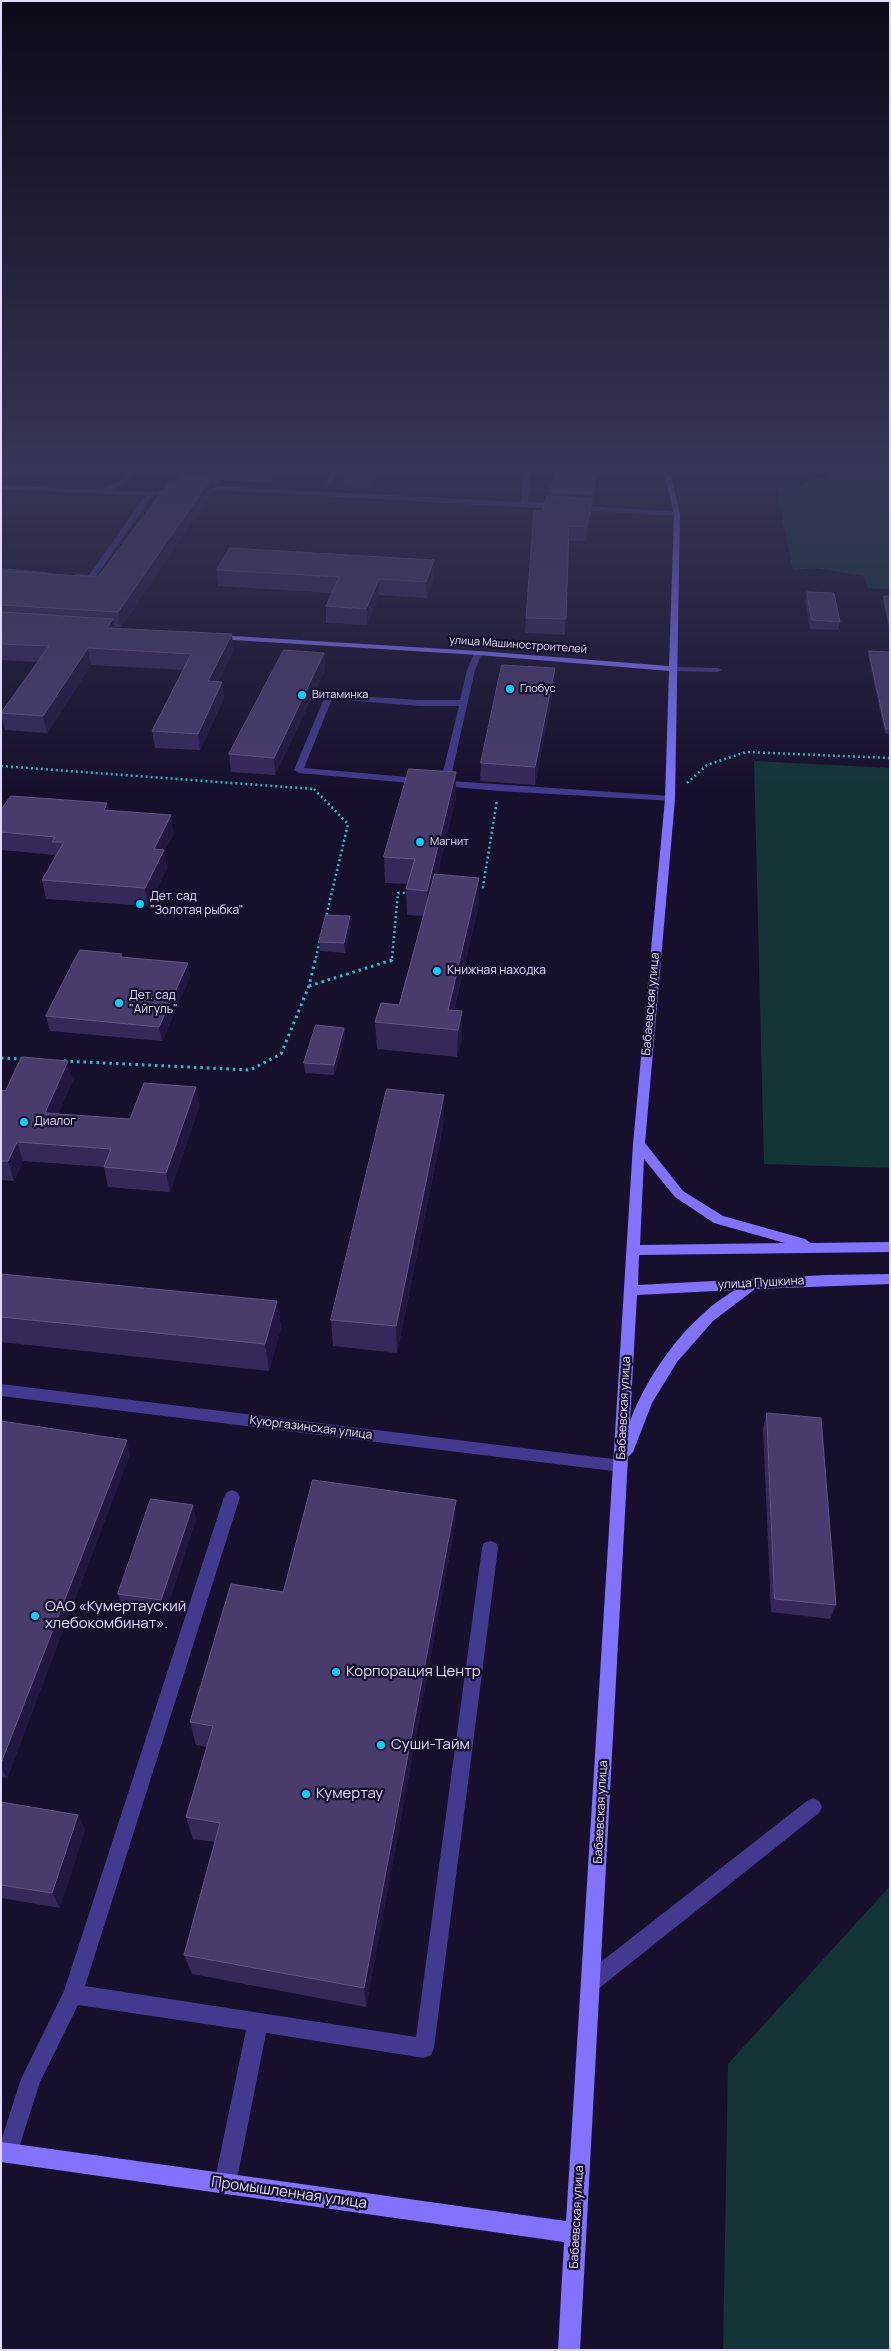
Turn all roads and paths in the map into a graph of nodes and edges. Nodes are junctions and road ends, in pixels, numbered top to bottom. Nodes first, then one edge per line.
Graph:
1 (675, 578) edge
2 (210, 636) edge
3 (478, 653) junction
4 (673, 669) junction
5 (718, 670) dead end
6 (463, 703) junction
7 (890, 758) edge
8 (1, 766) edge
9 (299, 770) junction
10 (445, 783) junction
11 (499, 788) junction
12 (314, 789) junction
13 (670, 798) junction
14 (474, 888) edge
15 (415, 893) edge
16 (325, 919) edge
17 (320, 938) edge
18 (309, 986) junction
19 (1, 1058) edge
20 (31, 1059) edge
21 (61, 1061) edge
22 (638, 1144) junction
23 (890, 1247) edge
24 (820, 1248) junction
25 (634, 1250) junction
26 (890, 1279) edge
27 (752, 1284) junction
28 (632, 1290) junction
29 (1, 1390) edge
30 (621, 1466) junction
31 (232, 1497) dead end
32 (490, 1548) dead end
33 (813, 1807) dead end
34 (591, 1982) junction
35 (73, 1994) junction
36 (258, 2022) junction
37 (5, 2152) edge
38 (225, 2184) junction
39 (576, 2233) junction
40 (569, 2350) edge

1 - 4 main road, Бабаевская улица
2 - 3 main road, улица Машиностроителей
3 - 4 main road, улица Машиностроителей
3 - 6 street
4 - 5 street
4 - 13 main road, Бабаевская улица
6 - 9 street
6 - 10 street
7 - 13 path
8 - 12 path
9 - 10 street
9 - 12 path
10 - 11 street
11 - 13 street
11 - 14 path
12 - 16 path
13 - 22 main road, Бабаевская улица
15 - 18 path
17 - 18 path
18 - 21 path
19 - 20 path
22 - 24 main road
22 - 25 main road, Бабаевская улица
23 - 24 main road
24 - 25 main road
25 - 28 main road, Бабаевская улица
26 - 27 main road, улица Пушкина
27 - 28 main road, улица Пушкина
27 - 30 main road
28 - 30 main road, Бабаевская улица
29 - 30 street, Куюргазинская улица
30 - 34 main road, Бабаевская улица
31 - 35 street
32 - 36 street
33 - 34 street
34 - 39 main road, Бабаевская улица
35 - 36 street
35 - 37 street
36 - 38 street
37 - 38 main road, Промышленная улица
38 - 39 main road, Промышленная улица
39 - 40 main road, Бабаевская улица

